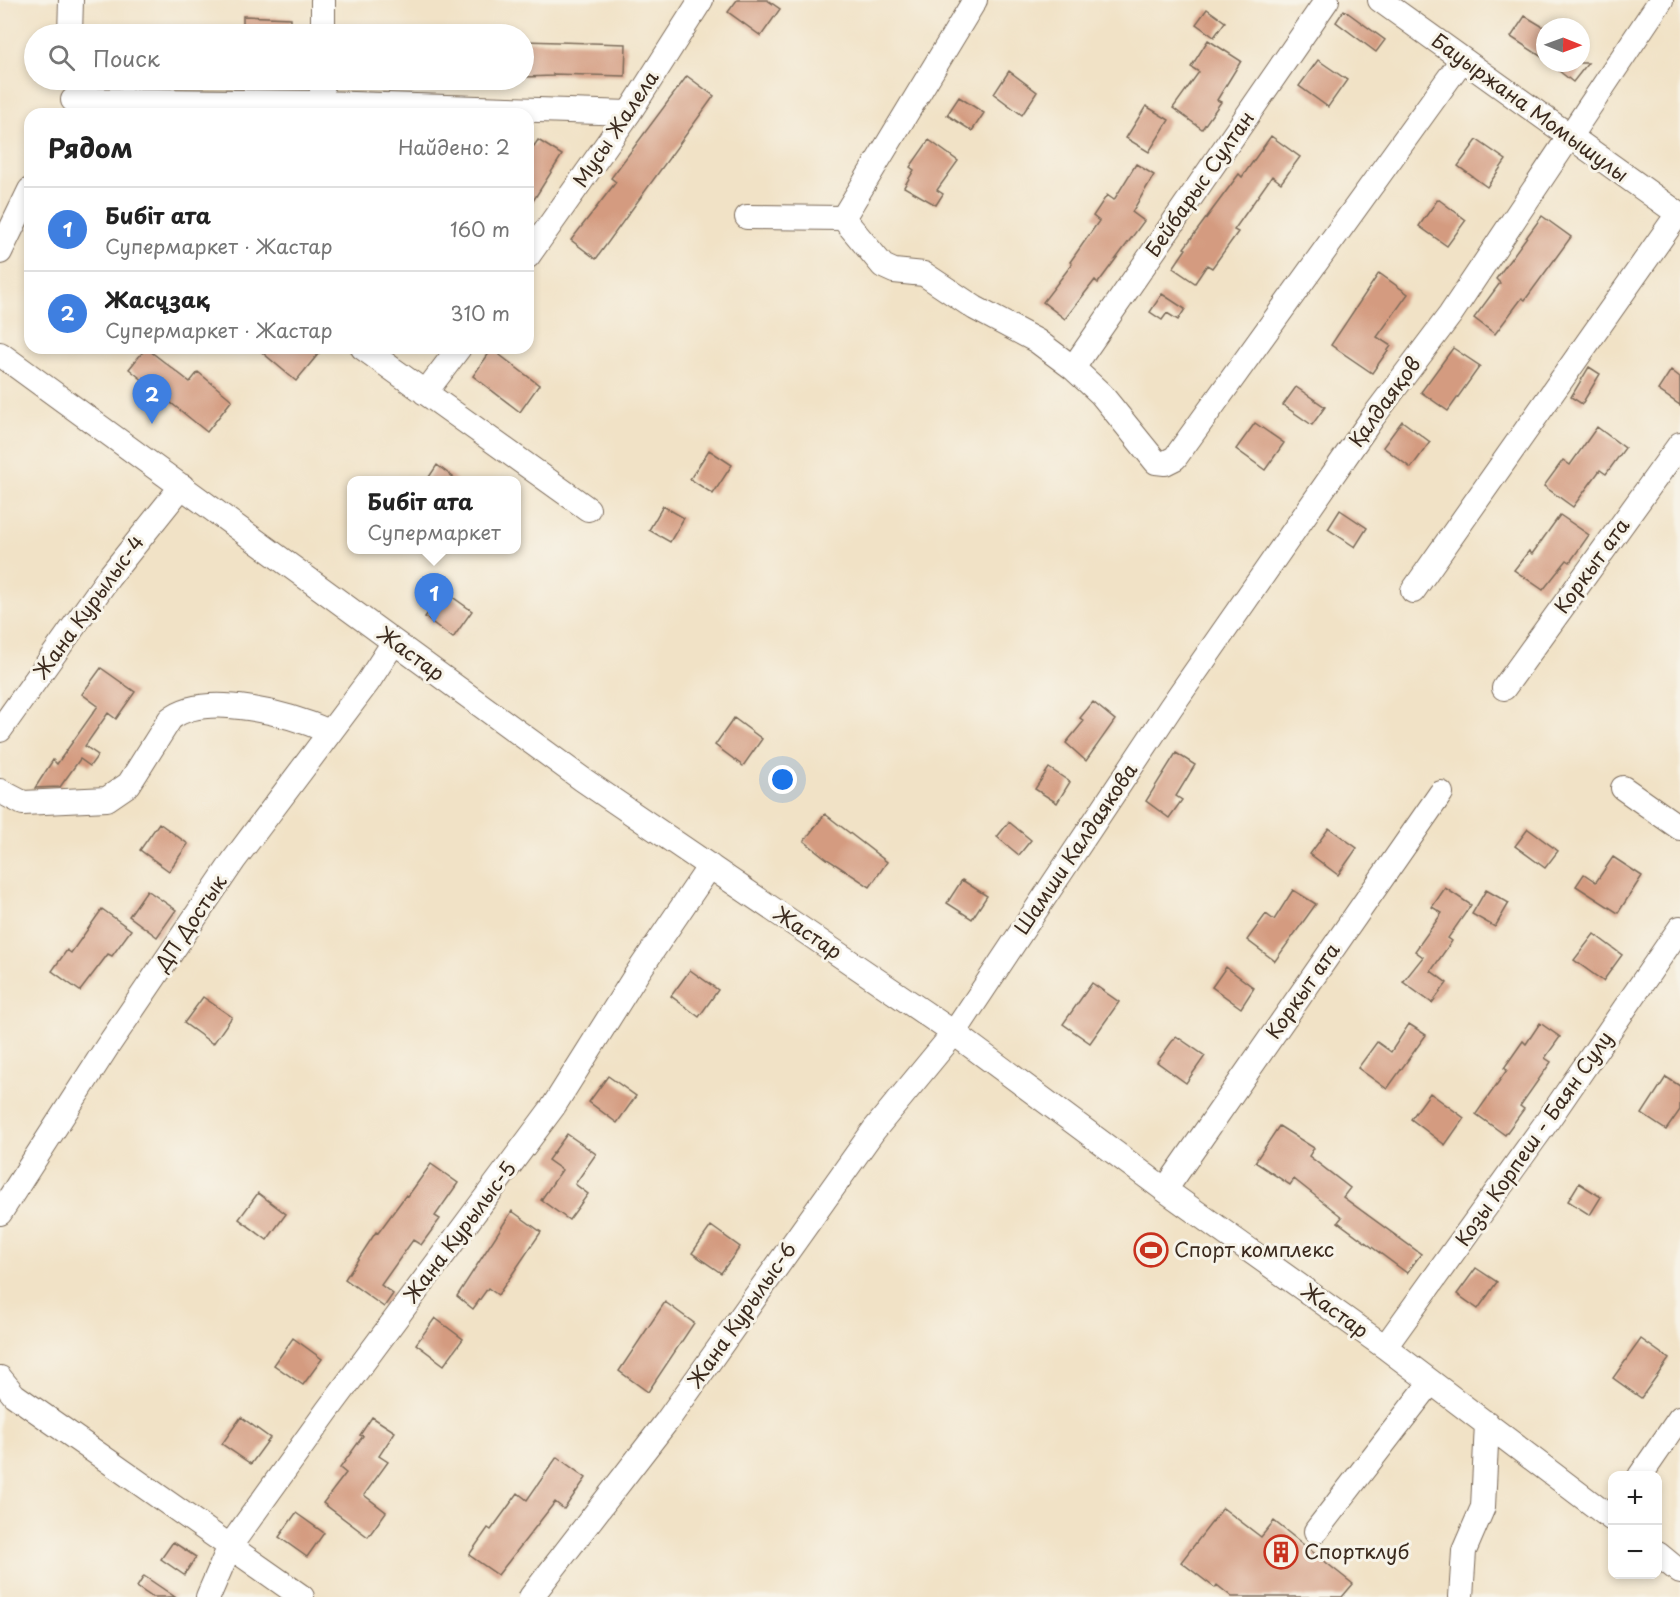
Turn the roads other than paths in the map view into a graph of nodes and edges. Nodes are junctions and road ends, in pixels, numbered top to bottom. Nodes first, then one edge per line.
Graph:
1 (71, 0) edge
2 (323, 0) edge
3 (701, 0) edge
4 (975, 0) edge
5 (1328, 0) edge
6 (1380, 0) edge
7 (1650, 4) edge
8 (70, 24) edge
9 (323, 24) edge
10 (1462, 60) junction
11 (322, 91) edge
12 (72, 102) edge
13 (629, 113) junction
14 (1570, 138) junction
15 (24, 202) edge
16 (1679, 215) edge
17 (747, 218) dead end
18 (843, 218) junction
19 (534, 248) edge
20 (0, 252) edge
21 (0, 354) edge
22 (371, 354) edge
23 (454, 354) edge
24 (1073, 368) junction
25 (425, 393) junction
26 (1680, 444) edge
27 (182, 486) junction
28 (588, 509) dead end
29 (1413, 591) dead end
30 (394, 642) junction
31 (1200, 665) joint
32 (1504, 688) dead end
33 (0, 730) edge
34 (330, 732) junction
35 (1623, 788) dead end
36 (0, 790) edge
37 (1441, 793) dead end
38 (1680, 828) edge
39 (710, 866) junction
40 (1680, 928) edge
41 (954, 1033) junction
42 (1165, 1190) junction
43 (0, 1213) edge
44 (1385, 1347) junction
45 (0, 1378) edge
46 (1431, 1382) junction
47 (1680, 1418) edge
48 (1487, 1423) junction
49 (1643, 1471) edge
50 (1608, 1514) edge
51 (1316, 1531) dead end
52 (230, 1546) junction
53 (1662, 1557) edge
54 (1680, 1572) edge
55 (208, 1597) edge
56 (302, 1597) edge
57 (531, 1597) edge
58 (1461, 1597) edge

1 - 8 street
2 - 9 street
3 - 13 street, Мусы Жалела
4 - 18 street
5 - 24 street, Бейбарыс Султан
6 - 10 street, Бауыржана Момышулы
7 - 14 street, Қалдаяқов
10 - 14 street, Бауыржана Момышулы
10 - 24 street
11 - 12 street
11 - 13 street
13 - 19 street, Мусы Жалела
14 - 16 street, Бауыржана Момышулы
14 - 31 street, Қалдаяқов
15 - 20 street
16 - 29 street
17 - 18 street
18 - 24 street
21 - 27 street, Жастар
22 - 25 street
23 - 25 street
25 - 28 street
26 - 32 street, Коркыт ата
27 - 30 street, Жастар
27 - 33 street, Жана Курылыс-4
30 - 34 street, ДП Достык
30 - 39 street, Жастар
31 - 41 street, Шамши Калдаякова
34 - 36 street
34 - 43 street, ДП Достык
35 - 38 street
37 - 42 street, Коркыт ата
39 - 41 street, Жастар
39 - 52 street, Жана Курылыс-5
40 - 44 street, Козы Корпеш - Баян Сулу
41 - 42 street, Жастар
41 - 57 street, Жана Курылыс-6
42 - 44 street, Жастар
44 - 46 street, Жастар
45 - 52 street
46 - 48 street, Жастар
46 - 51 street
47 - 49 street
48 - 50 street, Жастар
48 - 58 street
52 - 55 street, Жана Курылыс-5
52 - 56 street
53 - 54 street

